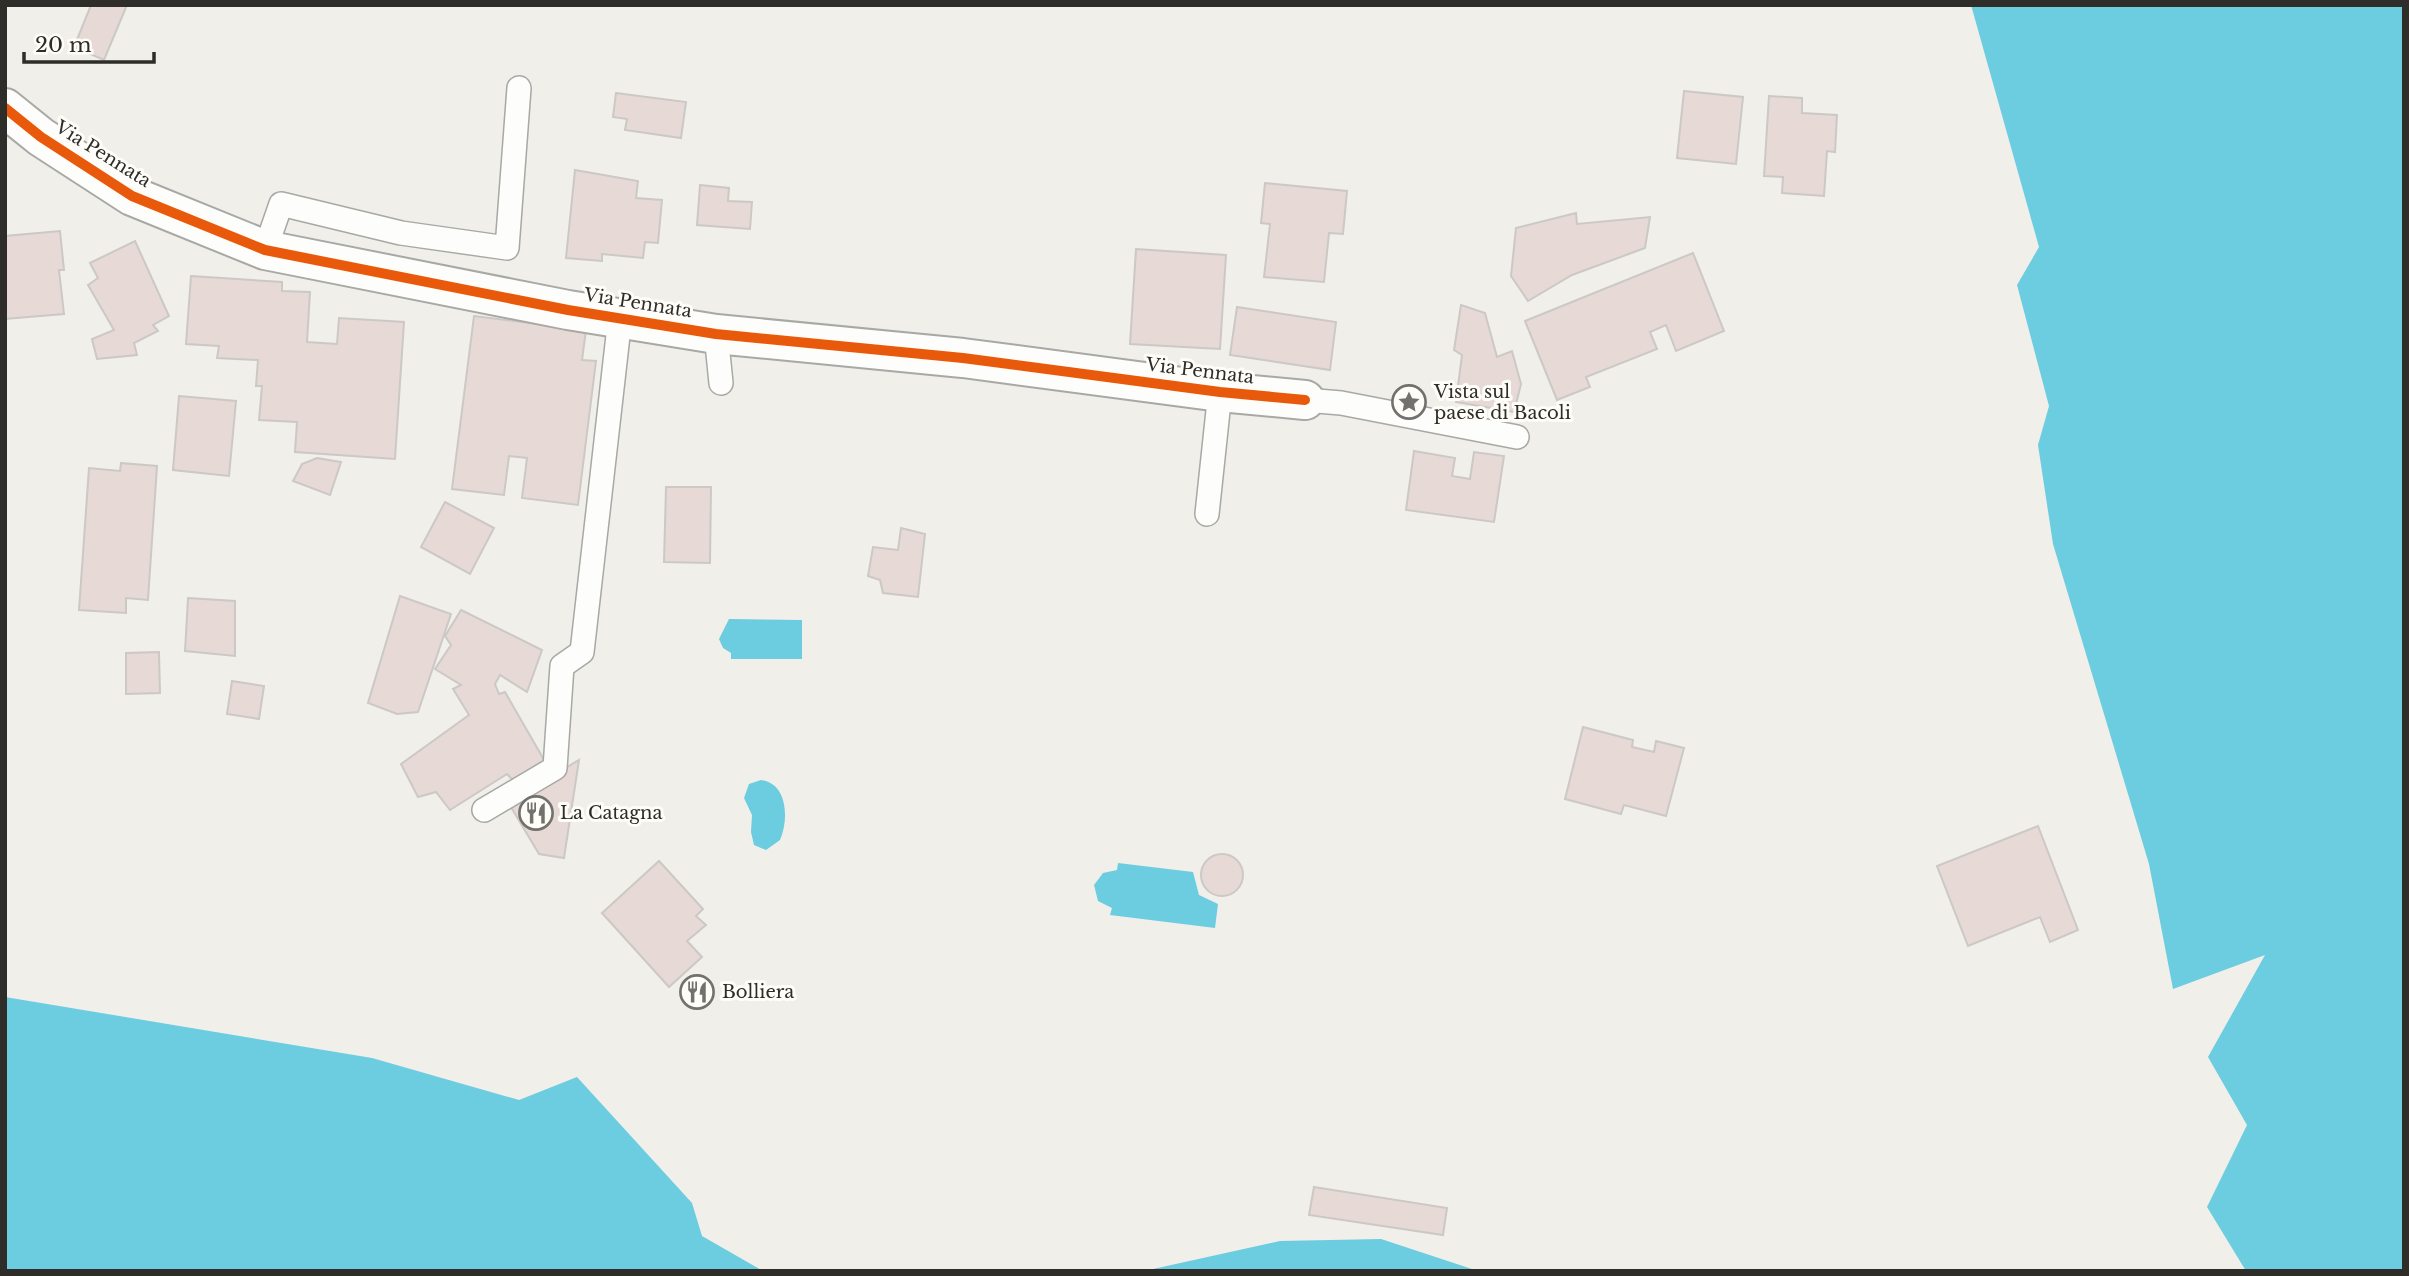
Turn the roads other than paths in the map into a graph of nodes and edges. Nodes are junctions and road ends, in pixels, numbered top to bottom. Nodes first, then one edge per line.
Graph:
1 (519, 88) dead end
2 (5, 108) edge
3 (265, 250) junction
4 (620, 318) junction
5 (716, 334) junction
6 (721, 383) dead end
7 (1220, 392) junction
8 (1305, 400) joint
9 (1517, 437) dead end
10 (1207, 514) dead end
11 (484, 810) dead end

1 - 3 lane
2 - 3 street, Via Pennata
3 - 4 street, Via Pennata
4 - 5 street, Via Pennata
4 - 11 lane
5 - 6 lane
5 - 7 street, Via Pennata
7 - 8 street, Via Pennata
7 - 10 lane
8 - 9 lane, Via Pennata

